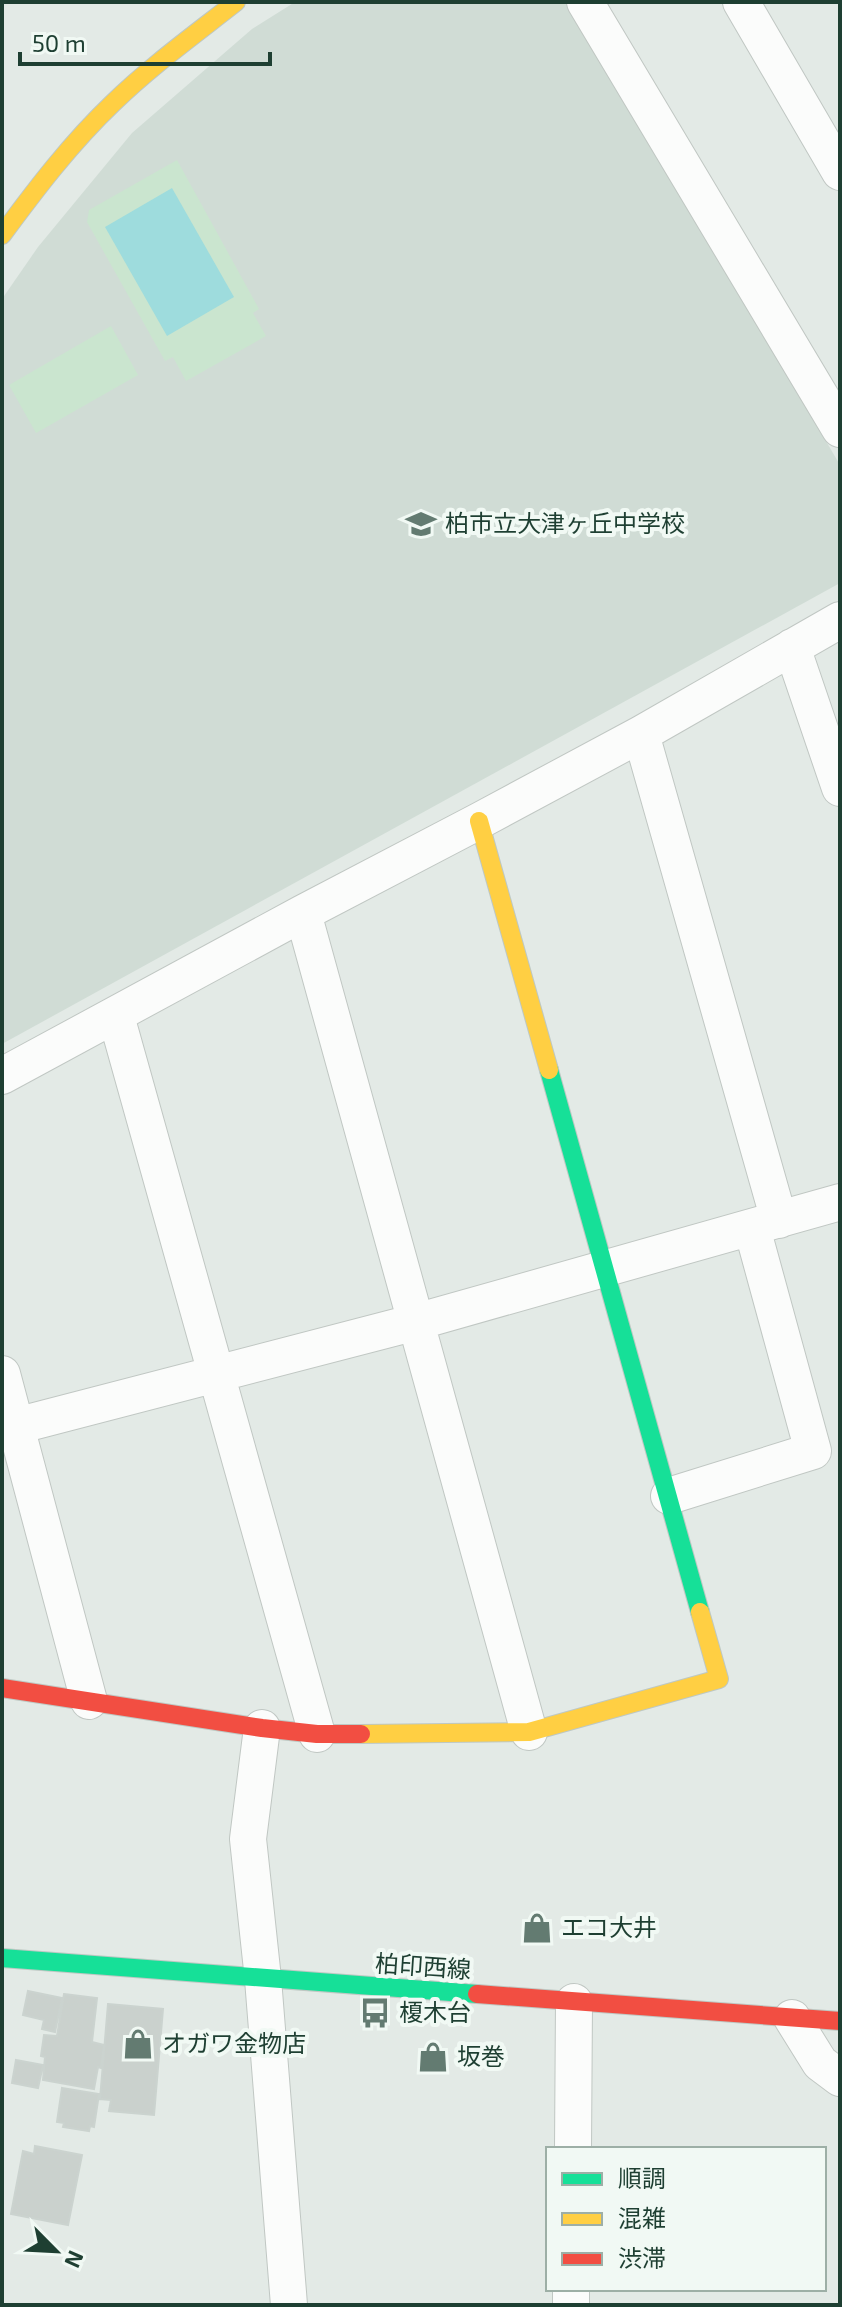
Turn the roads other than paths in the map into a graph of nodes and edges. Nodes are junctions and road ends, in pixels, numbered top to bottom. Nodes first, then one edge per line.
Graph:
1 (236, 2) edge
2 (585, 2) edge
3 (741, 2) edge
4 (840, 172) edge
5 (2, 235) edge
6 (840, 429) edge
7 (840, 620) edge
8 (792, 647) junction
9 (641, 734) junction
10 (840, 788) edge
11 (479, 821) junction
12 (303, 913) junction
13 (116, 1016) junction
14 (2, 1076) edge
15 (840, 1202) edge
16 (766, 1224) junction
17 (604, 1268) junction
18 (416, 1322) junction
19 (2, 1374) edge
20 (215, 1375) junction
21 (16, 1426) junction
22 (669, 1496) junction
23 (2, 1688) edge
24 (89, 1701) junction
25 (262, 1728) junction
26 (529, 1732) junction
27 (317, 1734) junction
28 (2, 1958) edge
29 (263, 1979) junction
30 (574, 2002) junction
31 (792, 2018) junction
32 (840, 2021) edge
33 (840, 2078) edge
34 (573, 2147) edge
35 (289, 2305) edge

1 - 5 street
2 - 6 street
3 - 4 street
7 - 8 street
8 - 9 street
8 - 10 street
9 - 11 street
9 - 16 street
11 - 12 street
11 - 17 street
12 - 13 street
12 - 18 street
13 - 14 street
13 - 20 street
15 - 16 street
16 - 17 street
16 - 22 street
17 - 18 street
17 - 22 street
18 - 20 street
18 - 26 street
19 - 21 street
20 - 21 street
20 - 27 street
21 - 24 street
22 - 26 street
23 - 24 street
24 - 25 street
25 - 27 street
25 - 29 street
26 - 27 street
28 - 29 street, 柏印西線
29 - 30 street, 柏印西線
29 - 35 street
30 - 31 street, 柏印西線
30 - 34 street
31 - 32 street, 柏印西線
31 - 33 street

